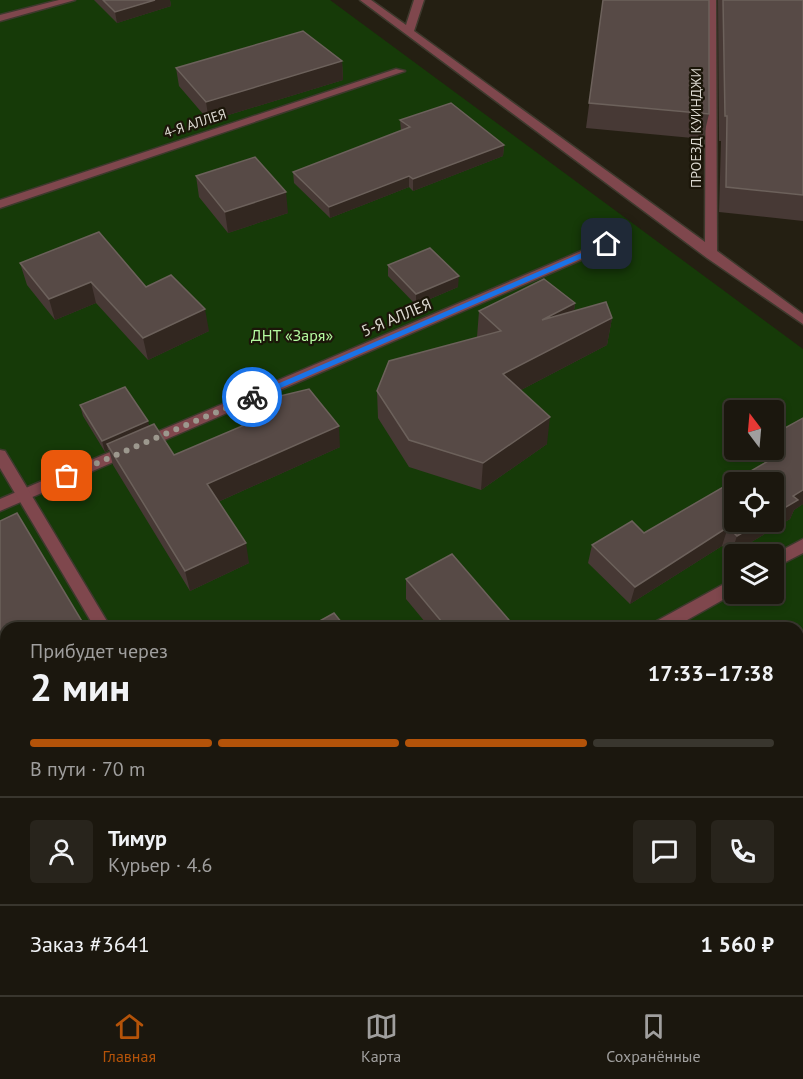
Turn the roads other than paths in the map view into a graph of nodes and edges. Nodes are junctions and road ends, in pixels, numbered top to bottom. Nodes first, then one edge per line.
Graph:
1 (70, 0) edge
2 (365, 0) edge
3 (419, 0) edge
4 (711, 0) edge
5 (0, 18) edge
6 (409, 32) junction
7 (400, 71) dead end
8 (0, 204) edge
9 (607, 244) dead end
10 (711, 255) junction
11 (803, 320) edge
12 (0, 455) edge
13 (24, 495) junction
14 (0, 505) edge
15 (803, 545) edge
16 (784, 556) edge
17 (724, 591) edge
18 (100, 622) edge
19 (670, 622) edge

1 - 5 street
2 - 6 street
3 - 6 street
4 - 10 street, ПРОЕЗД КУИНДЖИ
6 - 10 street
7 - 8 street, 4-Я АЛЛЕЯ
9 - 13 street, 5-Я АЛЛЕЯ
10 - 11 street
12 - 13 street
13 - 14 street, 5-Я АЛЛЕЯ
13 - 18 street
15 - 16 street
17 - 19 street

